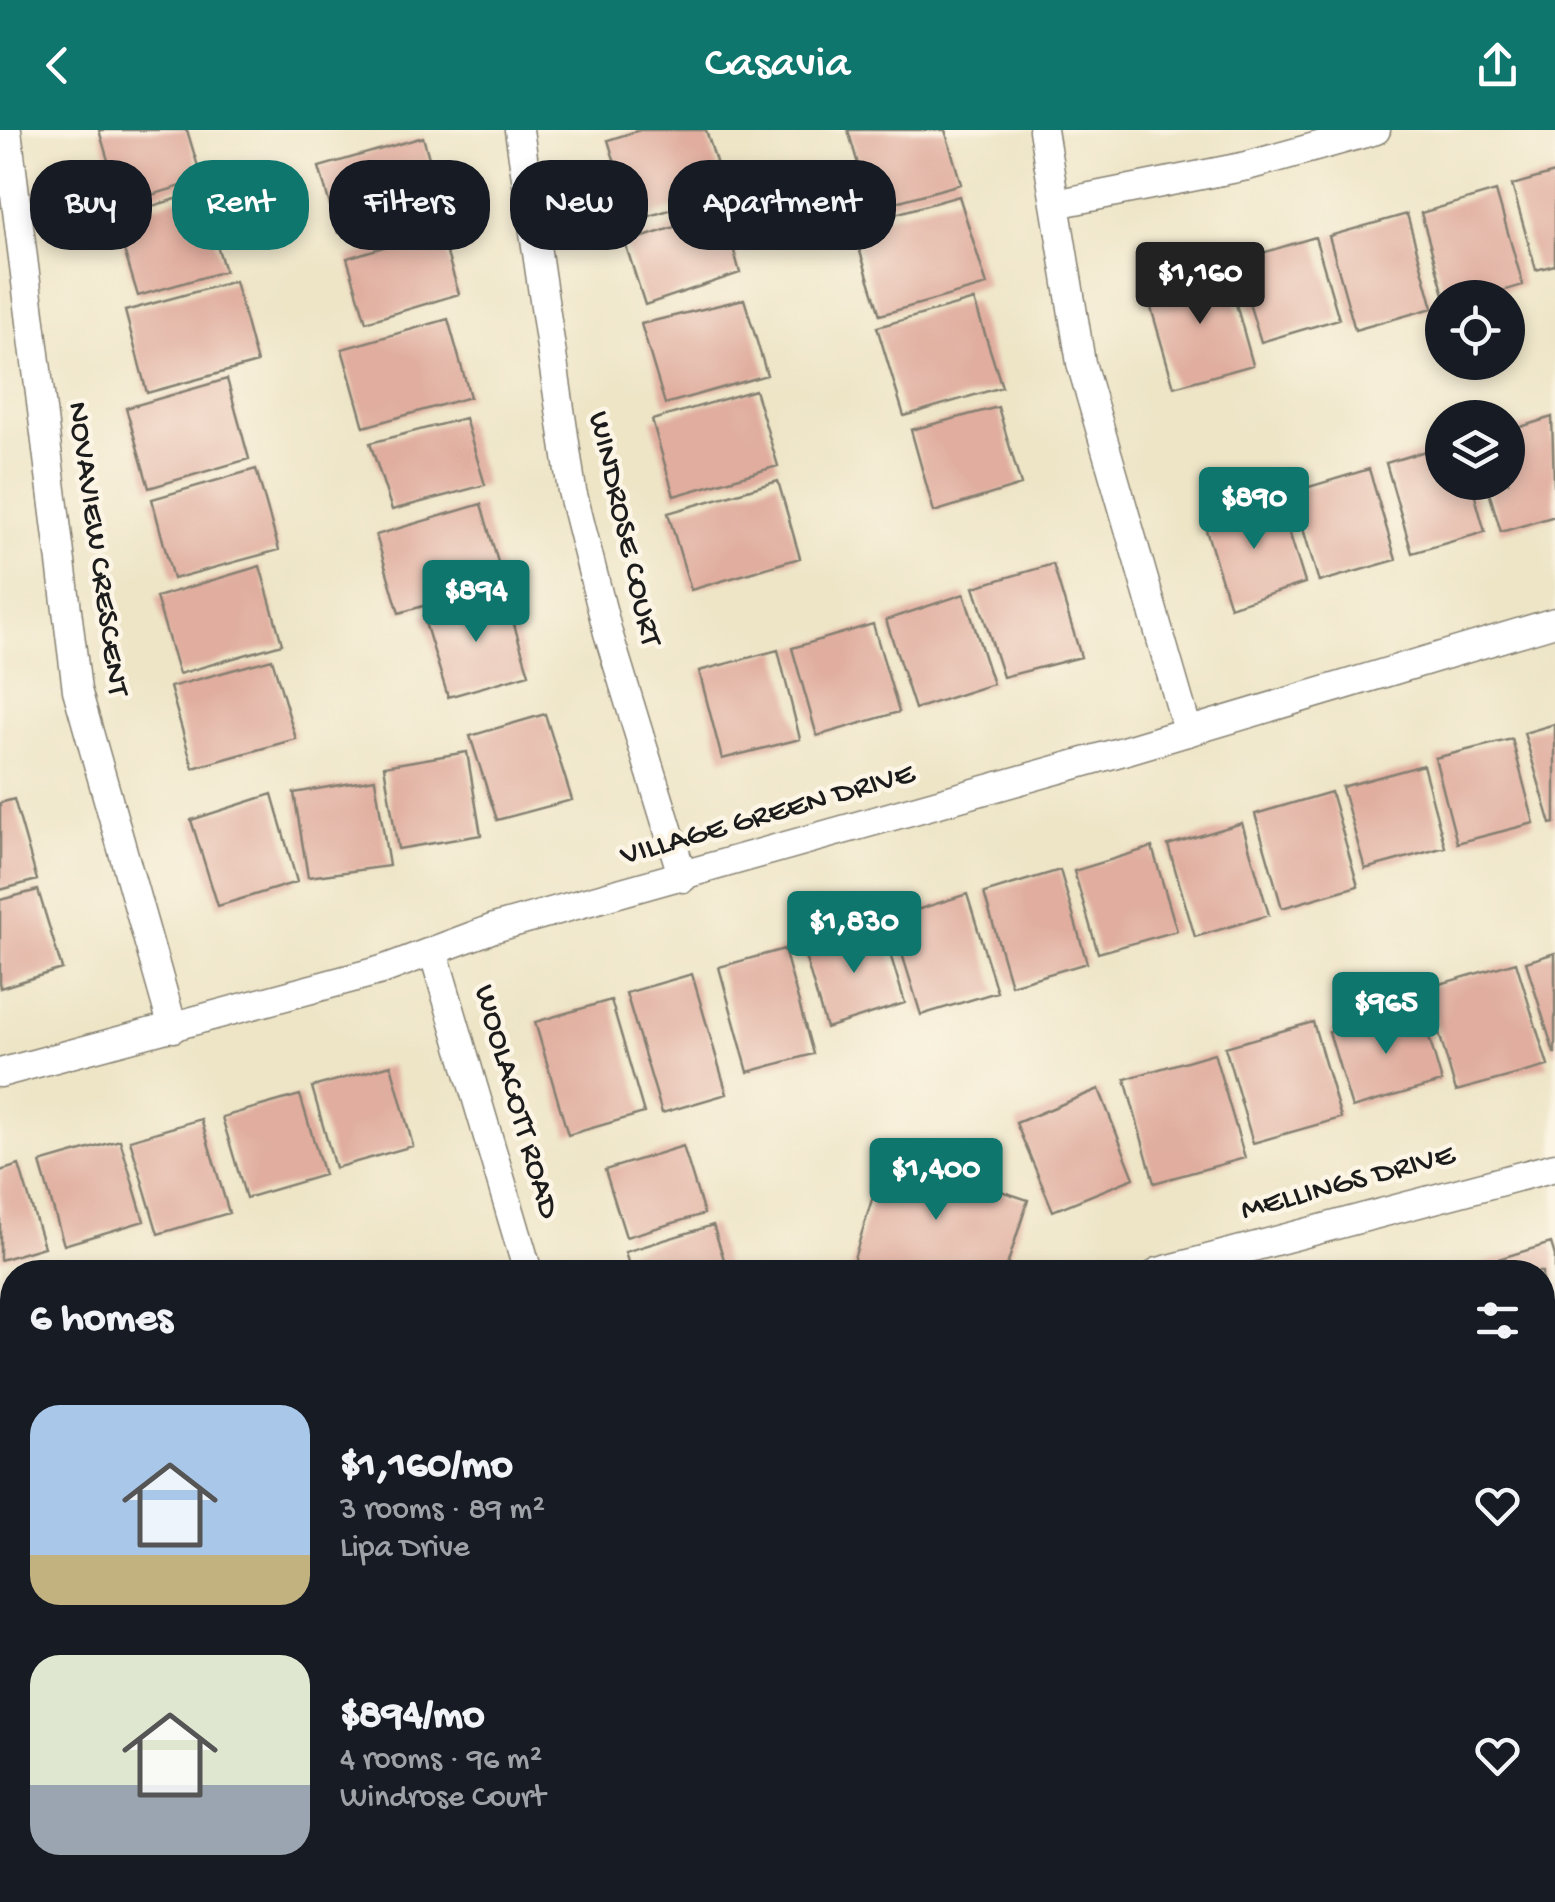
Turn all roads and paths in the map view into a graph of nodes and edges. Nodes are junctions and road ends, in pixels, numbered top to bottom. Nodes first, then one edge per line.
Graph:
1 (7, 130) edge
2 (519, 130) edge
3 (1042, 130) edge
4 (1376, 130) edge
5 (1056, 204) junction
6 (1555, 622) edge
7 (1188, 732) junction
8 (682, 878) junction
9 (434, 951) junction
10 (174, 1028) junction
11 (0, 1073) edge
12 (1555, 1167) edge
13 (524, 1260) edge
14 (1203, 1260) edge

1 - 10 street, NOVAVIEW CRESCENT
2 - 8 street, WINDROSE COURT
3 - 5 street
4 - 5 street
5 - 7 street
6 - 7 street, VILLAGE GREEN DRIVE
7 - 8 street, VILLAGE GREEN DRIVE
8 - 9 street, VILLAGE GREEN DRIVE
9 - 10 street, VILLAGE GREEN DRIVE
9 - 13 street, WOOLACOTT ROAD
10 - 11 street, VILLAGE GREEN DRIVE
12 - 14 street, MELLINGS DRIVE

